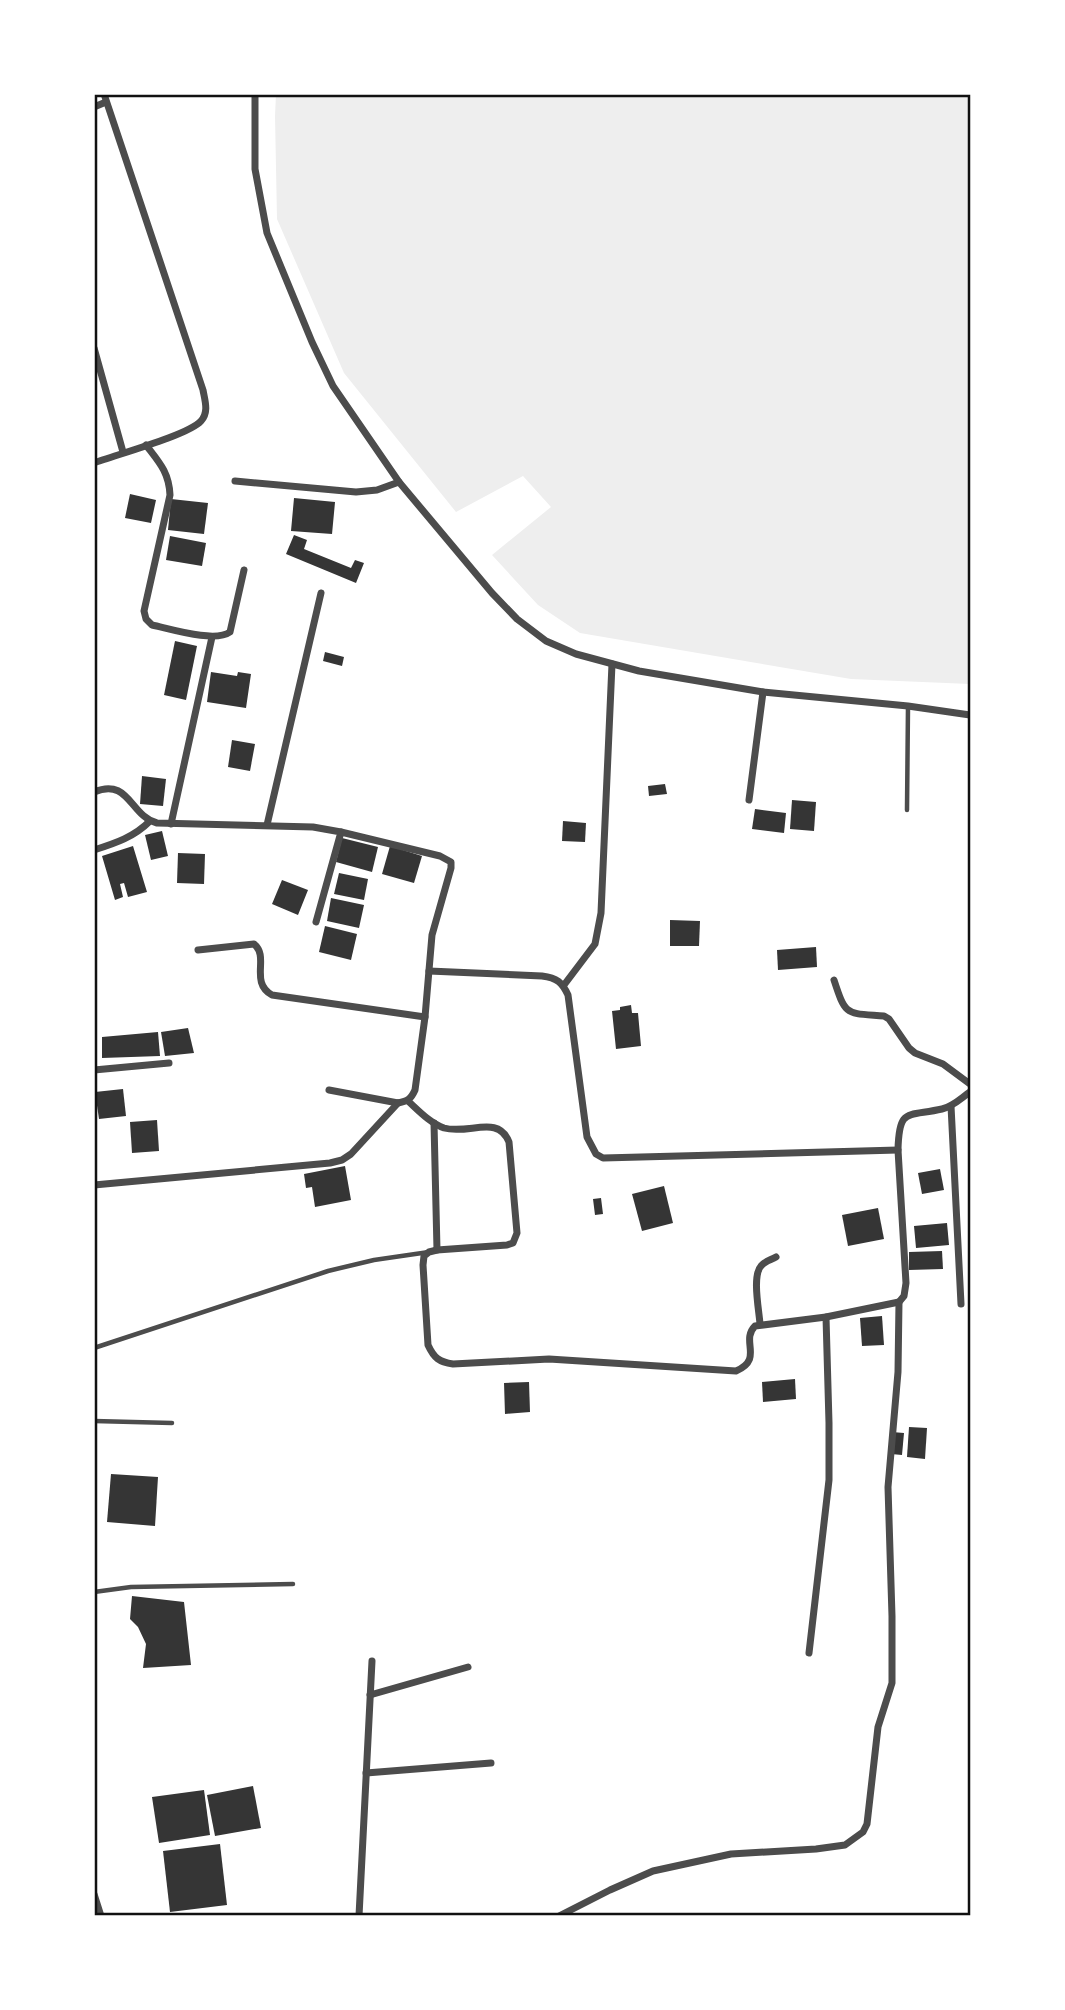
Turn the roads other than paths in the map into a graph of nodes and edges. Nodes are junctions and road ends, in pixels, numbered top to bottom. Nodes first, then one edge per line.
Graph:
1 (255, 94) edge
2 (105, 98) edge
3 (94, 107) edge
4 (94, 348) edge
5 (146, 445) junction
6 (123, 452) junction
7 (94, 463) edge
8 (235, 481) dead end
9 (399, 482) junction
10 (244, 570) dead end
11 (321, 593) dead end
12 (212, 637) junction
13 (612, 664) junction
14 (763, 692) junction
15 (908, 706) junction
16 (971, 715) edge
17 (94, 792) edge
18 (749, 800) dead end
19 (907, 810) dead end
20 (150, 821) junction
21 (171, 824) junction
22 (267, 825) junction
23 (341, 832) junction
24 (94, 850) edge
25 (316, 922) dead end
26 (198, 950) dead end
27 (429, 971) junction
28 (834, 980) dead end
29 (564, 985) junction
30 (425, 1017) junction
31 (169, 1063) dead end
32 (94, 1070) edge
33 (971, 1084) edge
34 (329, 1090) dead end
35 (971, 1092) edge
36 (408, 1101) junction
37 (398, 1103) junction
38 (951, 1106) junction
39 (434, 1123) junction
40 (898, 1150) junction
41 (94, 1185) edge
42 (433, 1251) junction
43 (776, 1257) dead end
44 (898, 1302) junction
45 (961, 1304) dead end
46 (826, 1317) junction
47 (760, 1324) junction
48 (94, 1348) edge
49 (94, 1421) edge
50 (172, 1423) dead end
51 (293, 1584) dead end
52 (94, 1592) edge
53 (809, 1653) dead end
54 (372, 1661) dead end
55 (468, 1667) dead end
56 (370, 1695) junction
57 (491, 1763) dead end
58 (366, 1773) junction
59 (94, 1894) edge
60 (101, 1916) edge
61 (359, 1916) edge
62 (559, 1916) edge

1 - 9 street
2 - 3 street
2 - 5 street
4 - 6 street
5 - 6 street
5 - 12 street
6 - 7 street
8 - 9 street
9 - 13 street
10 - 12 street
11 - 22 street
12 - 21 street
13 - 14 street
13 - 29 street
14 - 15 street
14 - 18 street
15 - 16 street
15 - 19 lane
17 - 20 street
20 - 21 street
20 - 24 street
21 - 22 street
22 - 23 street
23 - 25 street
23 - 27 street
26 - 30 street
27 - 29 street
27 - 30 street
28 - 33 street
29 - 40 street
30 - 36 street
31 - 32 street
34 - 37 street
35 - 38 street
36 - 37 street
36 - 39 street
37 - 41 street
38 - 40 street
38 - 45 street
39 - 42 street
39 - 42 street
40 - 44 street
42 - 47 street
42 - 48 lane
43 - 47 street
44 - 46 street
44 - 62 street
46 - 47 street
46 - 53 street
49 - 50 lane
51 - 52 lane
54 - 56 street
55 - 56 street
56 - 58 street
57 - 58 street
58 - 61 street
59 - 60 street

